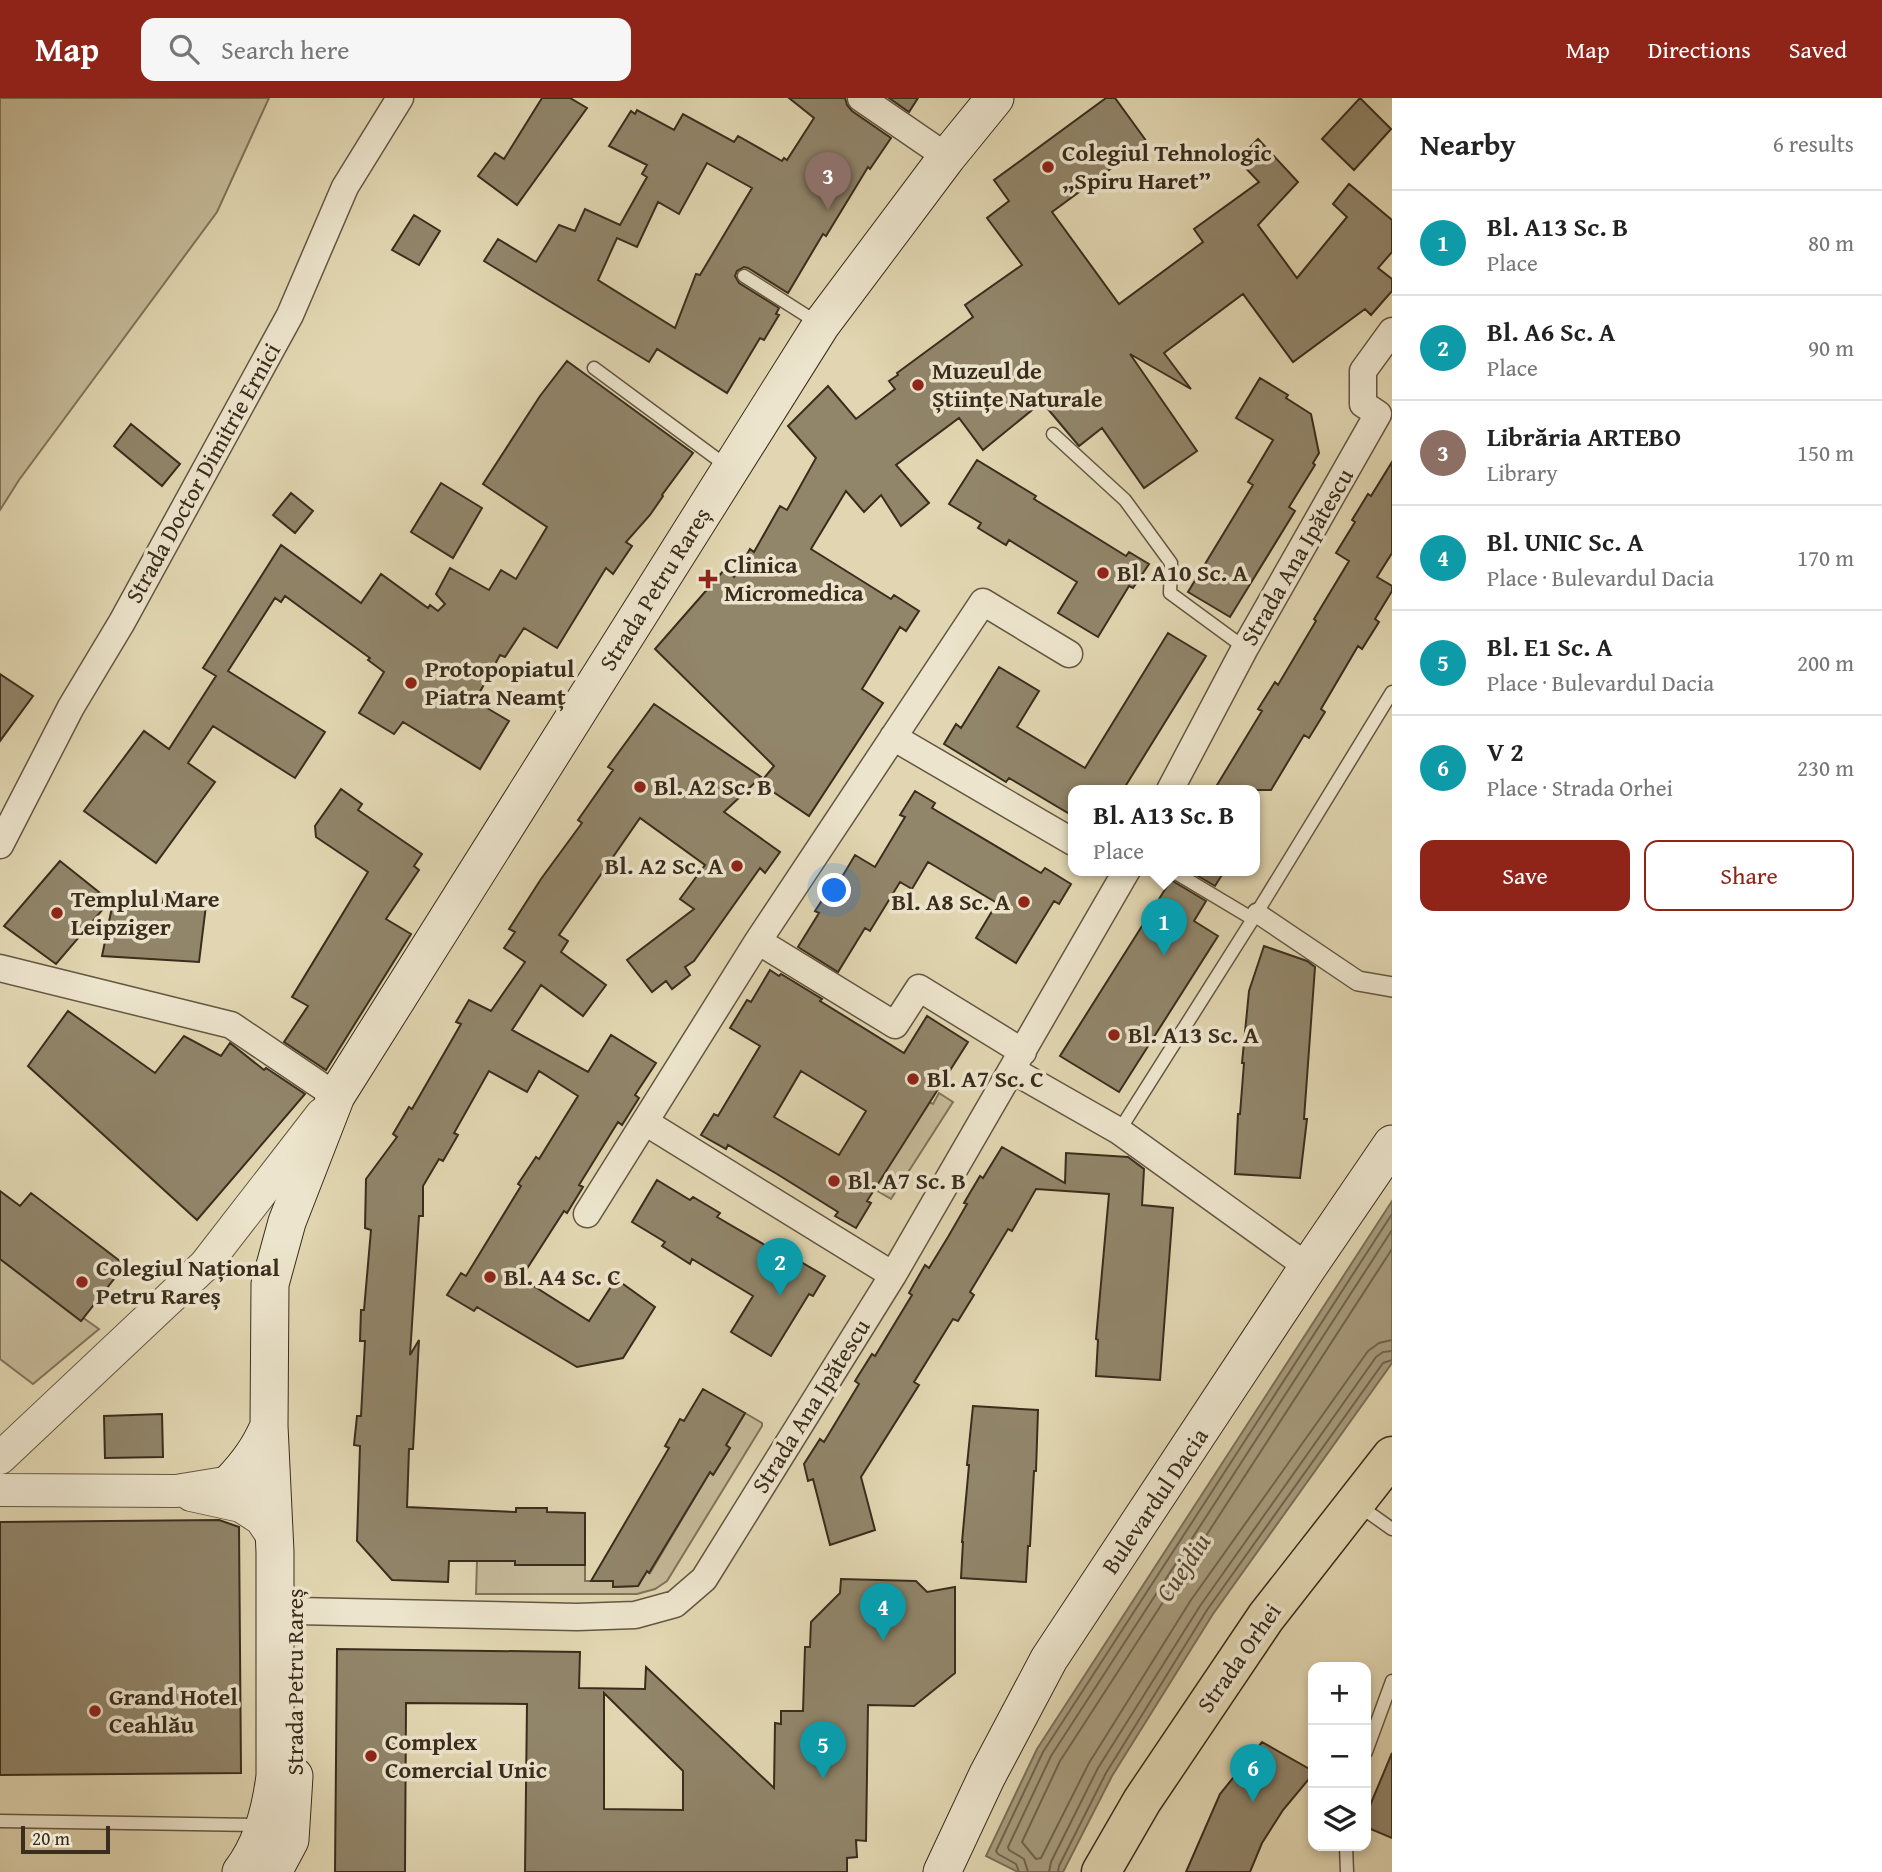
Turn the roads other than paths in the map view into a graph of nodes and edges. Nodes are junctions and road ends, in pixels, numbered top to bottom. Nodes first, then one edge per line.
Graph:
1 (400, 98) edge
2 (861, 98) edge
3 (995, 98) edge
4 (947, 157) junction
5 (744, 276) dead end
6 (821, 325) junction
7 (1392, 331) edge
8 (594, 368) dead end
9 (1385, 419) edge
10 (1053, 434) dead end
11 (731, 469) junction
12 (1245, 648) junction
13 (1069, 654) dead end
14 (1392, 692) edge
15 (893, 737) junction
16 (1173, 785) edge
17 (1068, 839) edge
18 (0, 845) edge
19 (1121, 876) edge
20 (1182, 876) edge
21 (1255, 916) junction
22 (758, 941) junction
23 (0, 968) edge
24 (1392, 987) edge
25 (1018, 1061) junction
26 (336, 1096) junction
27 (645, 1122) junction
28 (1119, 1131) junction
29 (1392, 1144) edge
30 (587, 1214) dead end
31 (1308, 1267) junction
32 (893, 1275) junction
33 (269, 1426) junction
34 (1392, 1456) edge
35 (0, 1458) edge
36 (231, 1482) junction
37 (0, 1490) edge
38 (176, 1491) junction
39 (273, 1495) junction
40 (1356, 1503) junction
41 (1392, 1529) edge
42 (275, 1540) junction
43 (296, 1611) junction
44 (1392, 1681) edge
45 (1371, 1738) edge
46 (0, 1821) edge
47 (280, 1846) edge
48 (1346, 1851) edge
49 (241, 1872) edge
50 (273, 1872) edge
51 (942, 1872) edge
52 (1101, 1872) edge
53 (1347, 1872) edge

1 - 18 street, Strada Doctor Dimitrie Ernici
2 - 4 street
3 - 4 main road, Strada Petru Rareș
4 - 6 main road, Strada Petru Rareș
5 - 6 lane
6 - 11 main road, Strada Petru Rareș
7 - 9 street, Strada Ana Ipătescu
8 - 11 lane
9 - 12 street, Strada Ana Ipătescu
10 - 12 lane
11 - 26 main road, Strada Petru Rareș
12 - 16 street, Strada Ana Ipătescu
13 - 15 street
14 - 21 lane
15 - 17 street
15 - 22 street
19 - 25 street, Strada Ana Ipătescu
20 - 21 lane
21 - 24 street
21 - 28 lane
22 - 25 street
22 - 27 street
23 - 26 street
25 - 28 street
25 - 32 street, Strada Ana Ipătescu
26 - 33 main road, Strada Petru Rareș
26 - 35 street, Strada Petru Rareș
27 - 30 street
27 - 32 street
28 - 31 street
29 - 31 main road, Bulevardul Dacia
31 - 51 main road, Bulevardul Dacia
32 - 43 street, Strada Ana Ipătescu
33 - 36 main road
33 - 39 main road, Strada Petru Rareș
34 - 40 main road, Strada Orhei
36 - 38 street
36 - 39 street
37 - 38 street
38 - 42 street
39 - 42 main road, Strada Petru Rareș
39 - 43 main road, Strada Petru Rareș
40 - 41 lane
40 - 52 main road, Strada Orhei
42 - 47 main road, Strada Petru Rareș
43 - 47 main road, Strada Petru Rareș
44 - 45 lane
46 - 47 lane
47 - 49 main road, Strada Petru Rareș
47 - 50 main road, Strada Petru Rareș
48 - 53 lane

